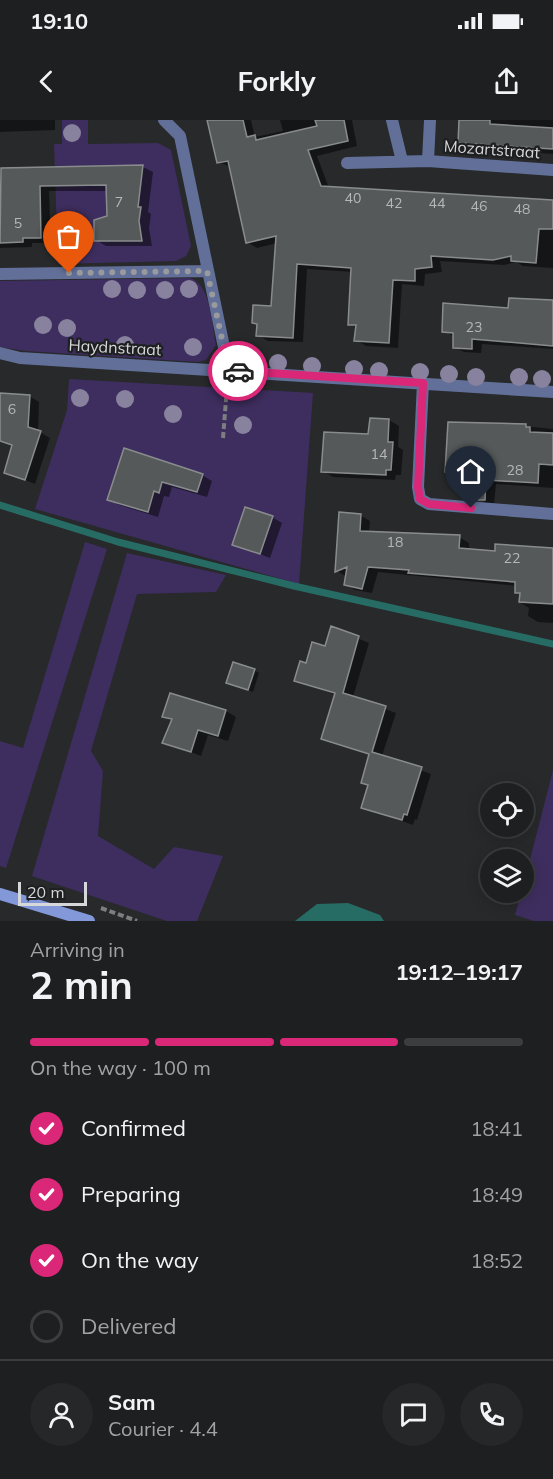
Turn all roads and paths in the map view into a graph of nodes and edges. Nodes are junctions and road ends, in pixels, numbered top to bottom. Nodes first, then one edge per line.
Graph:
1 (164, 120) edge
2 (392, 120) edge
3 (430, 120) edge
4 (402, 161) junction
5 (428, 161) junction
6 (347, 163) dead end
7 (553, 170) edge
8 (207, 271) junction
9 (0, 274) edge
10 (0, 353) edge
11 (229, 371) junction
12 (423, 383) junction
13 (553, 392) edge
14 (223, 438) dead end
15 (553, 514) edge
16 (0, 894) edge
17 (89, 921) edge

1 - 8 street
2 - 4 street
3 - 5 street, Mozartstraat
4 - 5 street, Mozartstraat
4 - 6 street, Mozartstraat
5 - 7 street, Mozartstraat
8 - 9 street
8 - 11 street
10 - 11 street, Haydnstraat
11 - 12 street, Haydnstraat
11 - 14 path
12 - 13 street, Haydnstraat
12 - 15 street
16 - 17 main road

